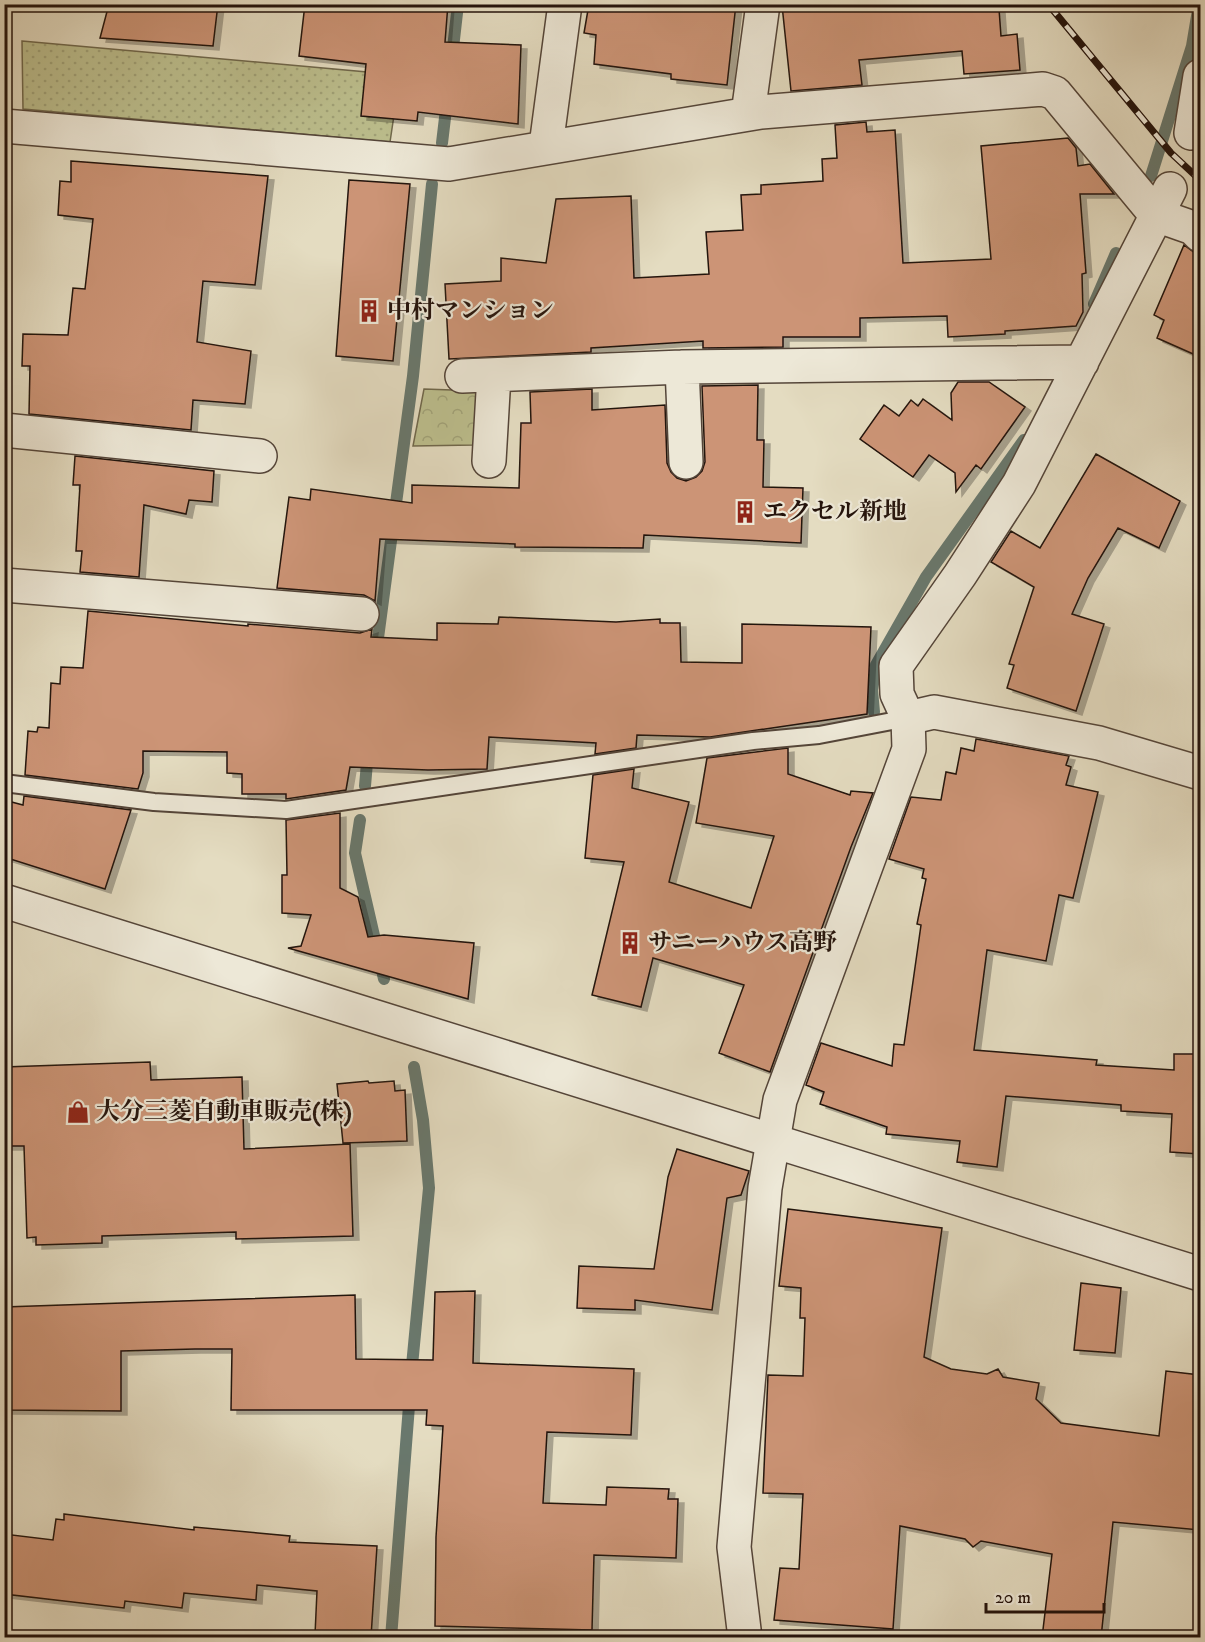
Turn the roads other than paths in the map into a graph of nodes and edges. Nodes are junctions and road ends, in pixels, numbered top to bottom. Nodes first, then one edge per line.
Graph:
1 (565, 4) edge
2 (763, 4) edge
3 (1200, 76) edge
4 (748, 114) junction
5 (4, 126) edge
6 (1191, 133) dead end
7 (546, 146) junction
8 (1163, 202) junction
9 (1200, 235) edge
10 (1082, 362) junction
11 (682, 367) junction
12 (4, 430) edge
13 (260, 456) dead end
14 (489, 462) dead end
15 (686, 462) dead end
16 (4, 585) edge
17 (362, 614) dead end
18 (908, 718) junction
19 (1200, 773) edge
20 (4, 783) edge
21 (4, 902) edge
22 (772, 1141) junction
23 (1200, 1274) edge
24 (745, 1638) edge

1 - 7 street
2 - 4 street
3 - 6 street
4 - 7 street
4 - 8 street
5 - 7 street
8 - 9 street
8 - 10 street
10 - 11 street
10 - 18 street
11 - 14 street
11 - 15 street
12 - 13 street
16 - 17 street
18 - 19 street
18 - 20 lane
18 - 22 street
21 - 22 street
22 - 23 street
22 - 24 street

